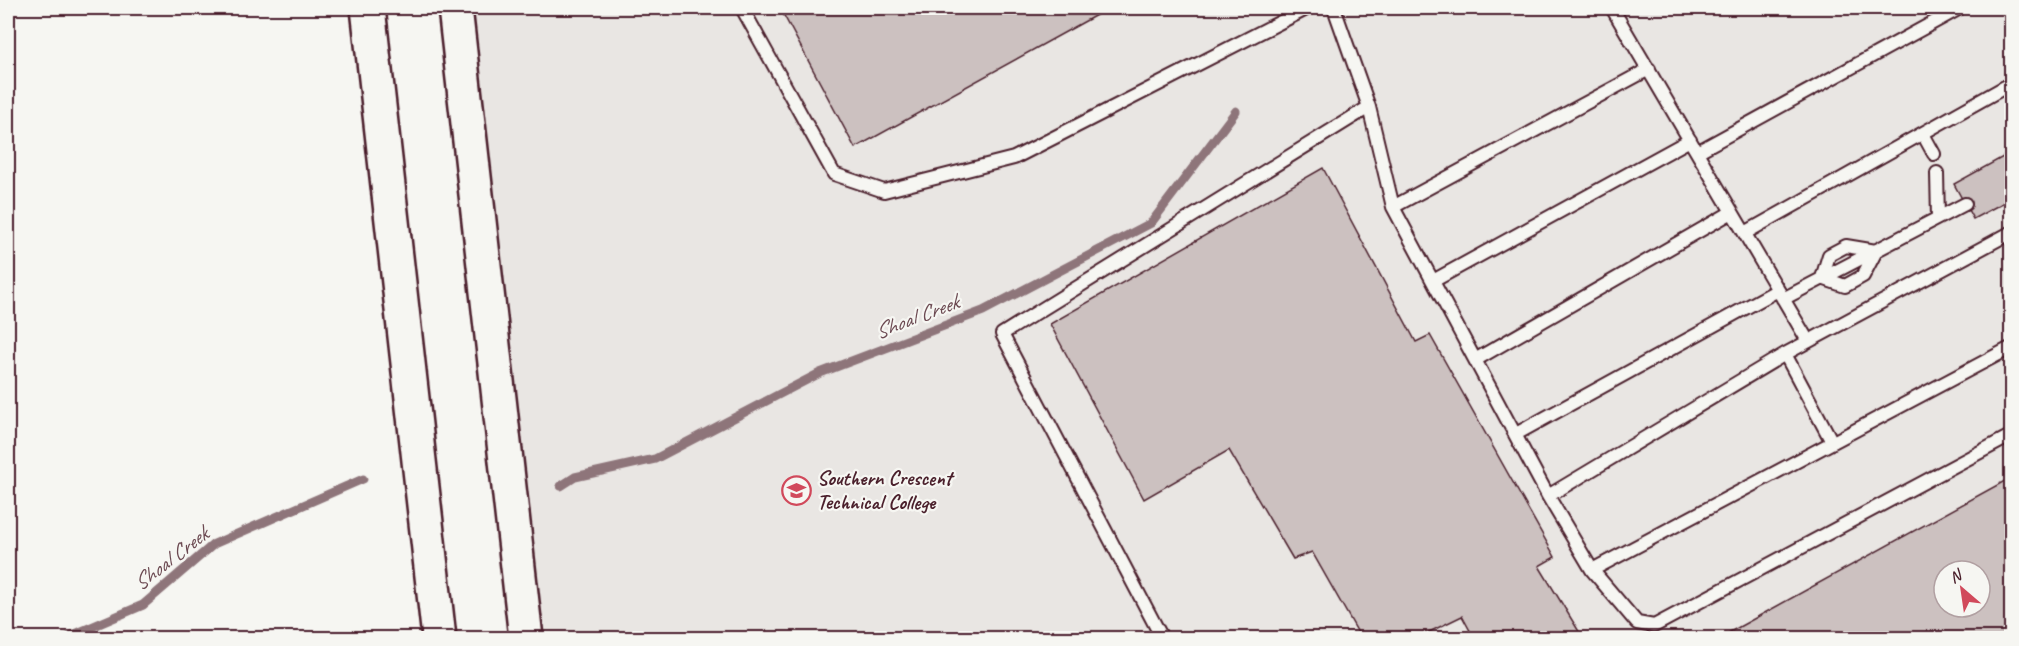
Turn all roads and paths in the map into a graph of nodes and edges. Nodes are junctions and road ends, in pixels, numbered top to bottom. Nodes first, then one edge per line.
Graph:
1 (368, 8) edge
2 (455, 8) edge
3 (742, 8) edge
4 (1308, 8) edge
5 (1334, 8) edge
6 (1612, 8) edge
7 (1960, 8) edge
8 (1289, 13) edge
9 (1649, 69) junction
10 (2012, 83) edge
11 (1369, 107) junction
12 (1923, 134) junction
13 (1690, 140) junction
14 (1697, 152) junction
15 (1934, 154) dead end
16 (1937, 173) dead end
17 (1965, 204) dead end
18 (1393, 207) junction
19 (1732, 212) junction
20 (1938, 218) junction
21 (2012, 232) edge
22 (1745, 233) junction
23 (1876, 250) junction
24 (1822, 278) junction
25 (1433, 281) junction
26 (1781, 294) junction
27 (1808, 341) junction
28 (2012, 347) edge
29 (1785, 354) junction
30 (1475, 360) junction
31 (1516, 434) junction
32 (2012, 435) edge
33 (1832, 442) junction
34 (1548, 496) junction
35 (1592, 570) junction
36 (439, 639) edge
37 (525, 639) edge
38 (1162, 639) edge

1 - 36 highway
2 - 37 highway
3 - 8 lane
4 - 8 lane
5 - 11 lane
6 - 9 lane
7 - 14 lane
9 - 13 lane
9 - 18 lane
10 - 12 lane
11 - 18 lane
11 - 38 lane
12 - 15 lane
12 - 22 lane
13 - 14 lane
13 - 25 lane
14 - 19 lane
16 - 20 lane
17 - 20 lane
18 - 25 lane
19 - 22 lane
19 - 30 lane
20 - 23 lane
21 - 27 lane
22 - 26 lane
23 - 24 lane
23 - 24 lane
24 - 26 lane
25 - 30 lane
26 - 27 lane
26 - 31 lane
27 - 29 lane
28 - 33 lane
29 - 33 lane
29 - 34 lane
30 - 31 lane
31 - 34 lane
32 - 35 lane
33 - 35 lane
34 - 35 lane

